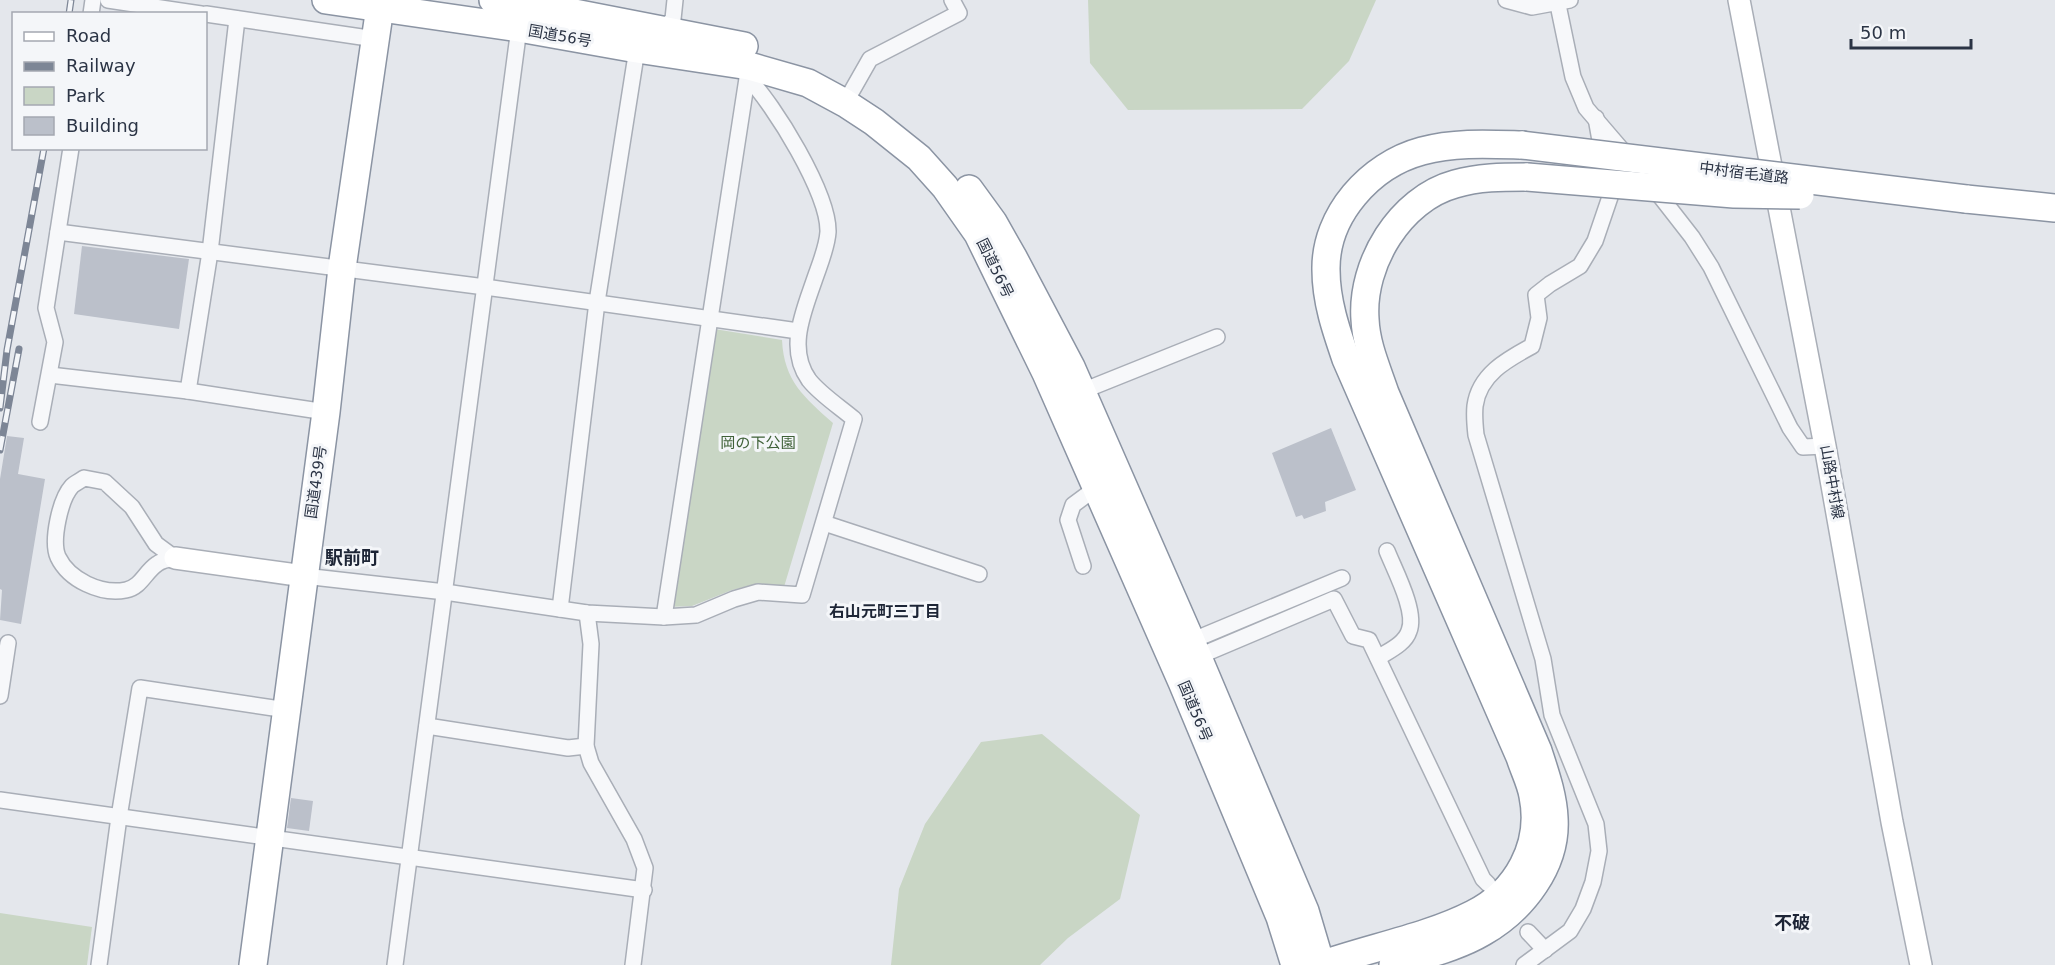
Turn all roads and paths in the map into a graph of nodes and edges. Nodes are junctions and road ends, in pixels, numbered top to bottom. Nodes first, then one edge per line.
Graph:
1 (108, 0) edge
2 (326, 0) edge
3 (493, 0) edge
4 (675, 0) edge
5 (952, 0) edge
6 (1506, 0) edge
7 (1739, 0) edge
8 (1561, 1) edge
9 (380, 4) edge
10 (189, 12) edge
11 (207, 15) edge
12 (237, 19) junction
13 (519, 28) junction
14 (661, 31) junction
15 (375, 39) junction
16 (637, 49) junction
17 (748, 71) junction
18 (849, 95) junction
19 (1596, 118) junction
20 (71, 150) edge
21 (1966, 199) junction
22 (2055, 208) edge
23 (58, 232) junction
24 (210, 252) junction
25 (342, 268) junction
26 (485, 287) junction
27 (597, 302) junction
28 (710, 318) junction
29 (798, 331) junction
30 (1217, 336) dead end
31 (50, 375) junction
32 (188, 391) junction
33 (1070, 397) junction
34 (326, 412) junction
35 (40, 422) dead end
36 (1825, 446) junction
37 (1096, 488) junction
38 (824, 523) junction
39 (1387, 551) dead end
40 (175, 558) junction
41 (1083, 566) dead end
42 (979, 574) dead end
43 (304, 576) junction
44 (1342, 578) dead end
45 (445, 592) junction
46 (560, 609) junction
47 (587, 613) junction
48 (664, 617) junction
49 (8, 644) dead end
50 (1187, 652) junction
51 (1378, 658) junction
52 (0, 696) edge
53 (287, 710) junction
54 (427, 726) junction
55 (586, 746) junction
56 (0, 800) edge
57 (119, 817) junction
58 (271, 837) junction
59 (410, 857) junction
60 (1488, 884) dead end
61 (644, 890) junction
62 (1528, 932) dead end
63 (1545, 950) junction
64 (99, 965) edge
65 (253, 965) edge
66 (395, 965) edge
67 (633, 965) edge
68 (1295, 965) edge
69 (1321, 965) edge
70 (1393, 965) edge
71 (1524, 965) edge
72 (1921, 965) edge

1 - 10 street
2 - 9 highway, 国道56号
3 - 14 highway, 国道56号
4 - 14 street
5 - 18 street
6 - 8 street
7 - 36 main road, 山路中村線
8 - 19 street
9 - 13 highway, 国道56号
9 - 15 highway, 国道439号
11 - 12 street
12 - 15 street
12 - 24 street
13 - 16 highway, 国道56号
13 - 26 street
14 - 16 street
14 - 18 highway, 国道56号
15 - 25 highway, 国道439号
16 - 17 highway, 国道56号
16 - 27 street
17 - 18 highway, 国道56号
17 - 28 street
17 - 29 street
18 - 33 highway, 国道56号
19 - 36 street
19 - 63 street
20 - 23 street
21 - 22 highway, 中村宿毛道路
21 - 69 highway, 中村宿毛道路, bridge
21 - 70 highway, 中村宿毛道路, bridge
23 - 24 street
23 - 31 street
24 - 25 street
24 - 32 street
25 - 26 street
25 - 34 highway, 国道439号
26 - 27 street
26 - 45 street
27 - 28 street
27 - 46 street
28 - 29 street
28 - 48 street
29 - 38 street
30 - 33 street
31 - 32 street
31 - 35 street
32 - 34 street
33 - 37 highway, 国道56号
33 - 50 highway, 国道56号
34 - 43 highway, 国道439号
36 - 72 main road, 山路中村線
37 - 41 street
37 - 50 highway, 国道56号
38 - 42 street
38 - 48 street
39 - 51 street
40 - 40 street
40 - 43 main road
43 - 45 street
43 - 53 highway, 国道439号
44 - 50 street
45 - 46 street
45 - 54 street
46 - 47 street
47 - 48 street
47 - 55 street
49 - 52 street
50 - 51 street
50 - 68 highway, 国道56号
50 - 69 highway, 国道56号
51 - 60 street
53 - 57 street
53 - 58 highway, 国道439号
54 - 55 street
54 - 59 street
55 - 61 street
56 - 57 street
57 - 58 street
57 - 64 street
58 - 59 street
58 - 65 highway, 国道439号
59 - 61 street
59 - 66 street
61 - 67 street
62 - 63 street
63 - 71 street

